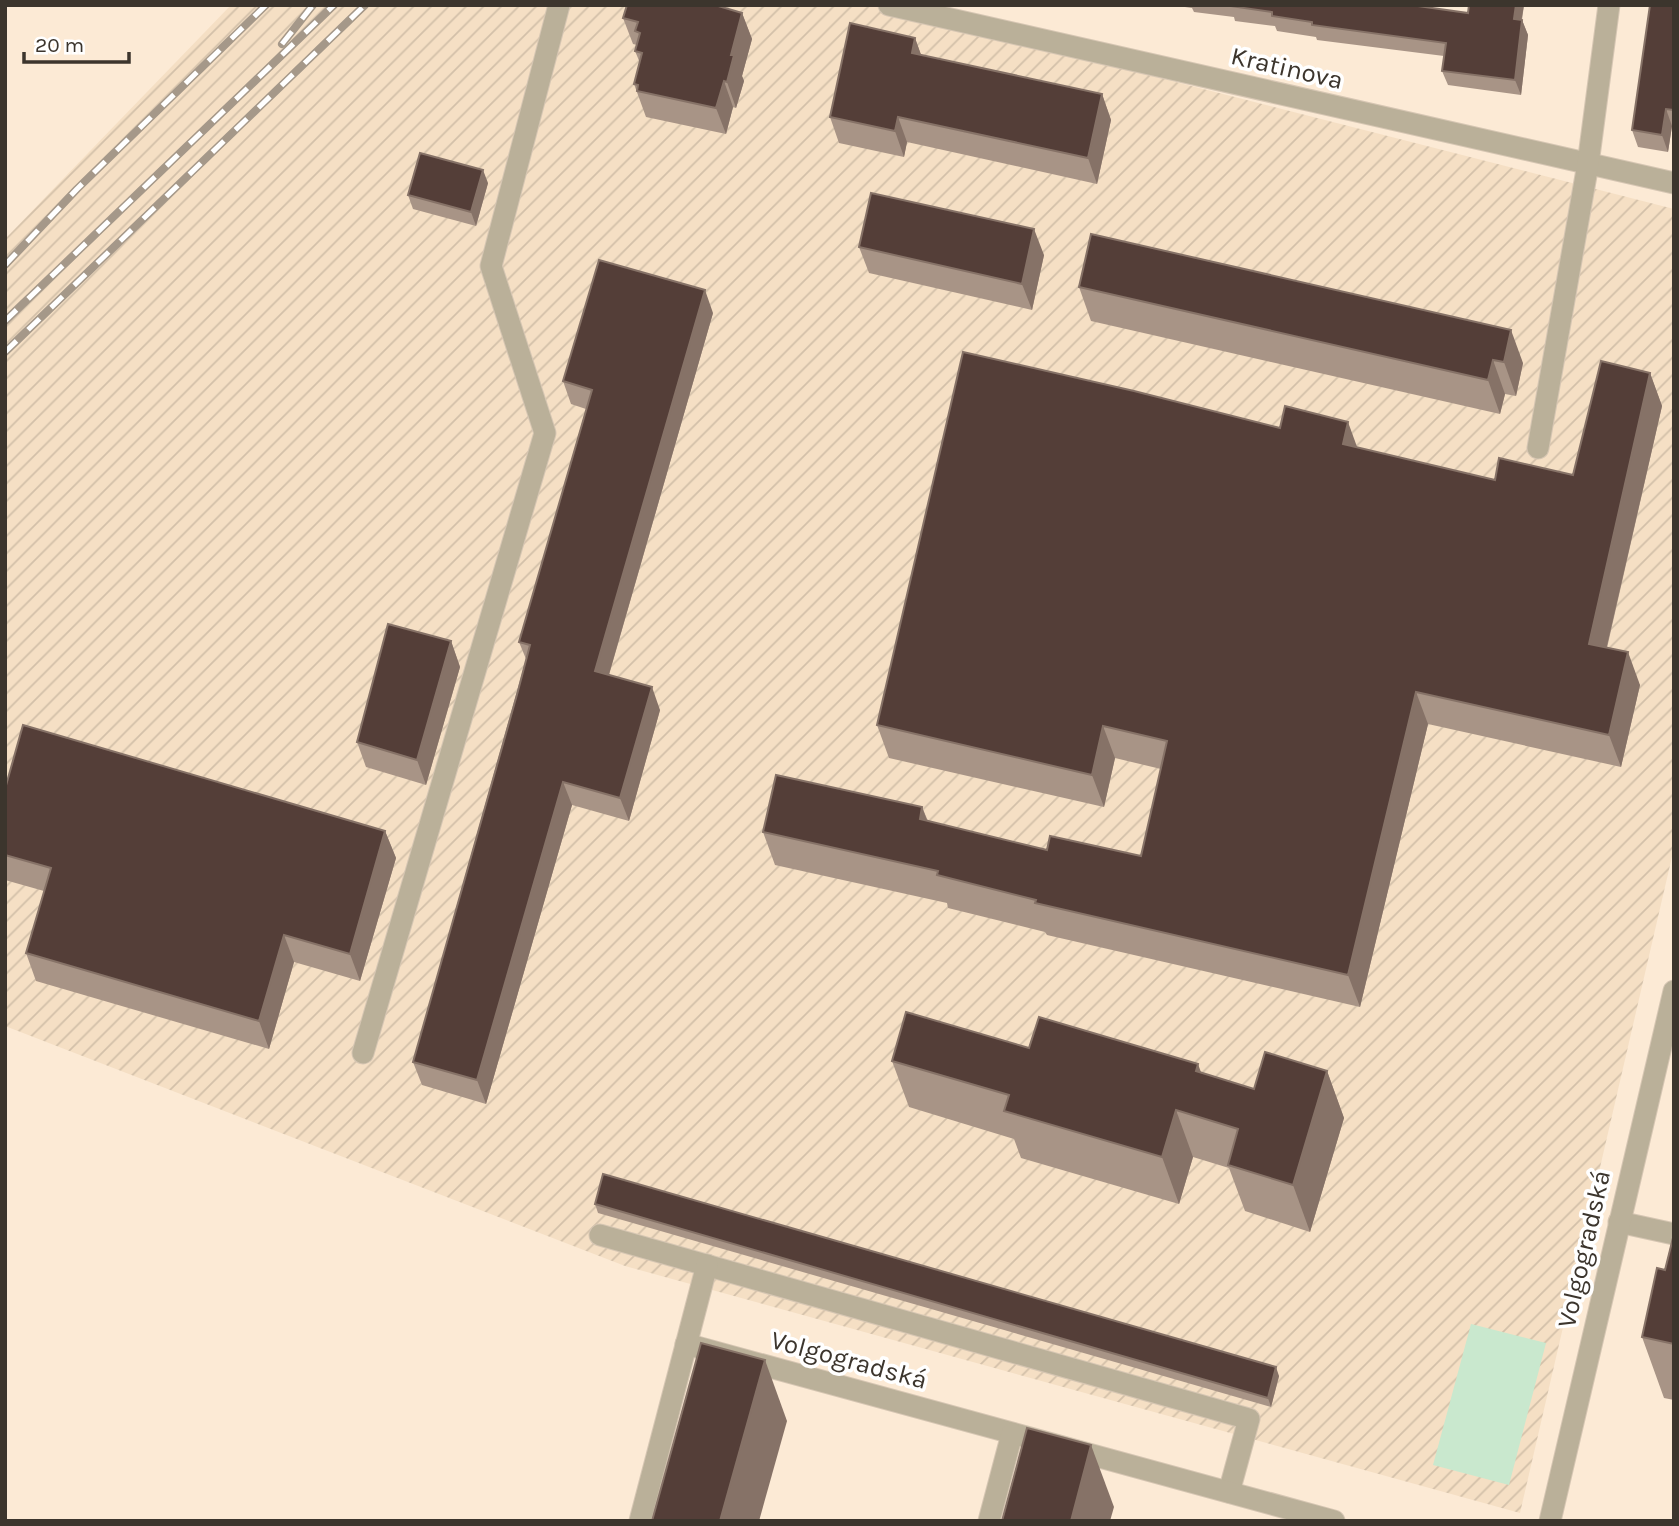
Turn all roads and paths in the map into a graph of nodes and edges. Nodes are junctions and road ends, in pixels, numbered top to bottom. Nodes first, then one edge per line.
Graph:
1 (559, 5) edge
2 (889, 5) edge
3 (1609, 5) edge
4 (1588, 164) junction
5 (1674, 183) edge
6 (1538, 448) dead end
7 (1674, 991) edge
8 (363, 1053) dead end
9 (1619, 1222) junction
10 (1674, 1234) edge
11 (600, 1235) dead end
12 (707, 1265) junction
13 (686, 1344) junction
14 (1012, 1434) junction
15 (1229, 1492) junction
16 (640, 1521) edge
17 (989, 1521) edge
18 (1334, 1521) edge
19 (1550, 1521) edge

1 - 8 street
2 - 4 street, Kratinova
3 - 4 street
4 - 5 street, Kratinova
4 - 6 street
7 - 9 street, Volgogradská
9 - 10 street
9 - 19 street, Volgogradská
11 - 12 street
12 - 13 street
12 - 15 street
13 - 14 street, Volgogradská
13 - 16 street
14 - 15 street, Volgogradská
14 - 17 street
15 - 18 street, Volgogradská

